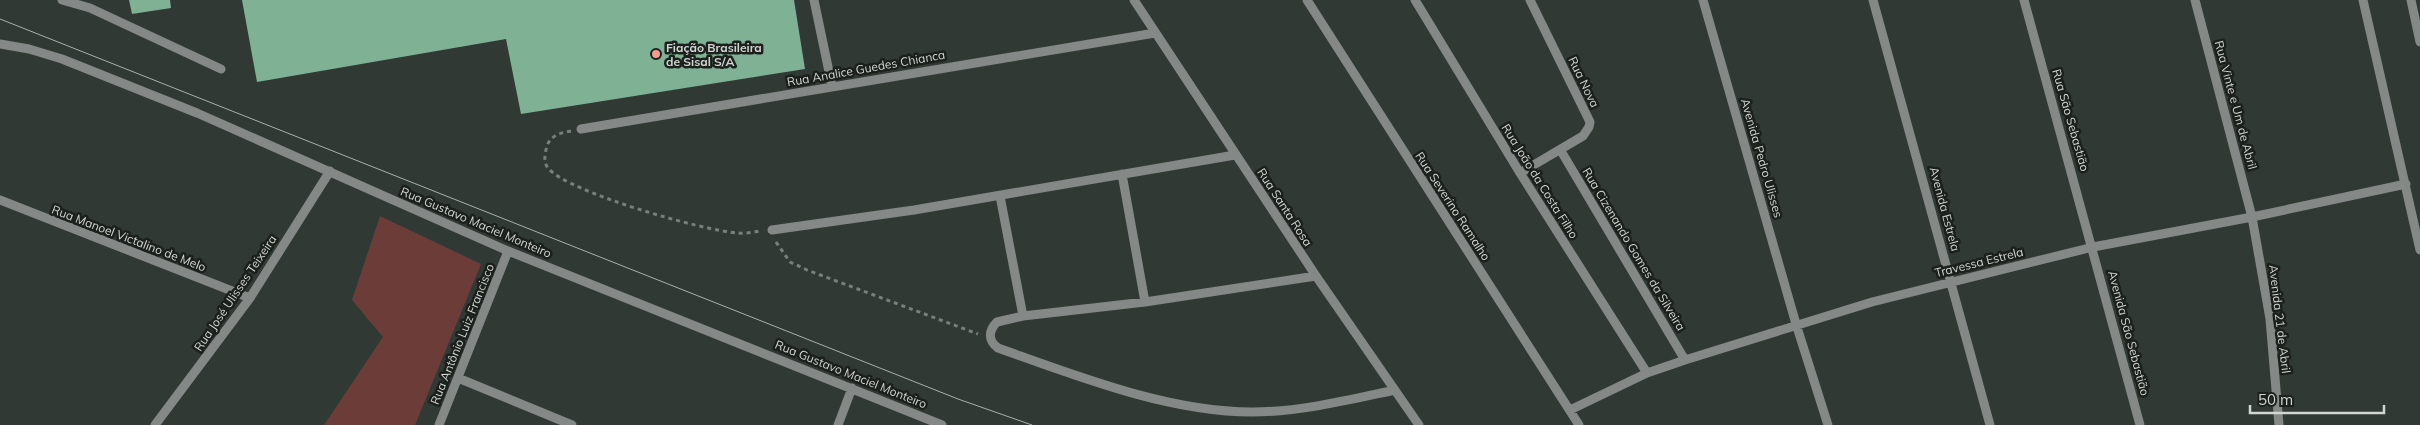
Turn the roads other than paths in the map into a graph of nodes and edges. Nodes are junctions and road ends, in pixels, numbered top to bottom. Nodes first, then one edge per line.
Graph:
1 (62, 0) edge
2 (814, 0) edge
3 (1134, 0) edge
4 (1307, 0) edge
5 (1415, 0) edge
6 (1530, 0) edge
7 (1702, 0) edge
8 (1873, 0) edge
9 (2024, 0) edge
10 (2195, 0) edge
11 (2363, 0) edge
12 (2411, 0) edge
13 (1155, 33) junction
14 (2420, 42) edge
15 (0, 44) edge
16 (221, 69) dead end
17 (832, 86) junction
18 (581, 130) road end
19 (1561, 150) junction
20 (1235, 154) junction
21 (330, 171) junction
22 (1520, 173) junction
23 (1122, 174) junction
24 (2406, 184) junction
25 (1000, 196) junction
26 (0, 200) edge
27 (2252, 217) junction
28 (772, 230) road end
29 (2093, 247) junction
30 (2420, 250) edge
31 (508, 251) junction
32 (1316, 276) junction
33 (1952, 281) junction
34 (250, 298) junction
35 (1145, 302) junction
36 (1023, 316) junction
37 (1796, 324) junction
38 (1685, 360) junction
39 (1647, 373) junction
40 (458, 378) junction
41 (852, 388) junction
42 (1395, 390) junction
43 (1570, 410) junction
44 (932, 423) edge
45 (155, 425) edge
46 (438, 425) edge
47 (572, 425) edge
48 (838, 425) edge
49 (942, 425) edge
50 (1419, 425) edge
51 (1579, 425) edge
52 (1828, 425) edge
53 (1990, 425) edge
54 (2140, 425) edge
55 (2279, 425) edge

1 - 16 street
2 - 17 street
3 - 13 street, Rua Santa Rosa
4 - 43 street, Rua Severino Ramalho
5 - 22 street, Rua João da Costa Filho
6 - 19 street, Rua Nova
7 - 37 street, Avenida Pedro Ulisses
8 - 33 street, Avenida Estrela
9 - 29 street, Rua São Sebastião
10 - 27 street, Rua Vinte e Um de Abril
11 - 24 street
12 - 14 street
13 - 17 street, Rua Analice Guedes Chianca
13 - 20 street, Rua Santa Rosa
15 - 21 street, Rua Gustavo Maciel Monteiro
17 - 18 street, Rua Analice Guedes Chianca
19 - 22 street, Rua Nova
19 - 38 street, Rua Cizenando Gomes da Silveira
20 - 23 street
20 - 32 street, Rua Santa Rosa
21 - 31 street, Rua Gustavo Maciel Monteiro
21 - 34 street, Rua José Ulisses Teixeira
22 - 39 street, Rua João da Costa Filho
23 - 25 street
23 - 35 street
24 - 27 street, Travessa Estrela
24 - 30 street
25 - 28 street
25 - 36 street
26 - 34 street, Rua Manoel Victalino de Melo
27 - 29 street, Travessa Estrela
27 - 55 street, Avenida 21 de Abril
29 - 33 street, Travessa Estrela
29 - 54 street, Avenida São Sebastião
31 - 40 street, Rua Antônio Luiz Francisco
31 - 41 street, Rua Gustavo Maciel Monteiro
32 - 35 street
32 - 42 street, Rua Santa Rosa
33 - 37 street, Travessa Estrela
33 - 53 street, Avenida Estrela
34 - 45 street, Rua José Ulisses Teixeira
35 - 36 street
36 - 42 street
37 - 38 street, Travessa Estrela
37 - 52 street, Avenida Pedro Ulisses
38 - 39 street, Travessa Estrela
39 - 43 street, Travessa Estrela
40 - 46 street, Rua Antônio Luiz Francisco
40 - 47 street
41 - 44 street, Rua Gustavo Maciel Monteiro
41 - 48 street
42 - 50 street, Rua Santa Rosa
43 - 51 street, Rua Severino Ramalho
44 - 49 street, Rua Gustavo Maciel Monteiro

